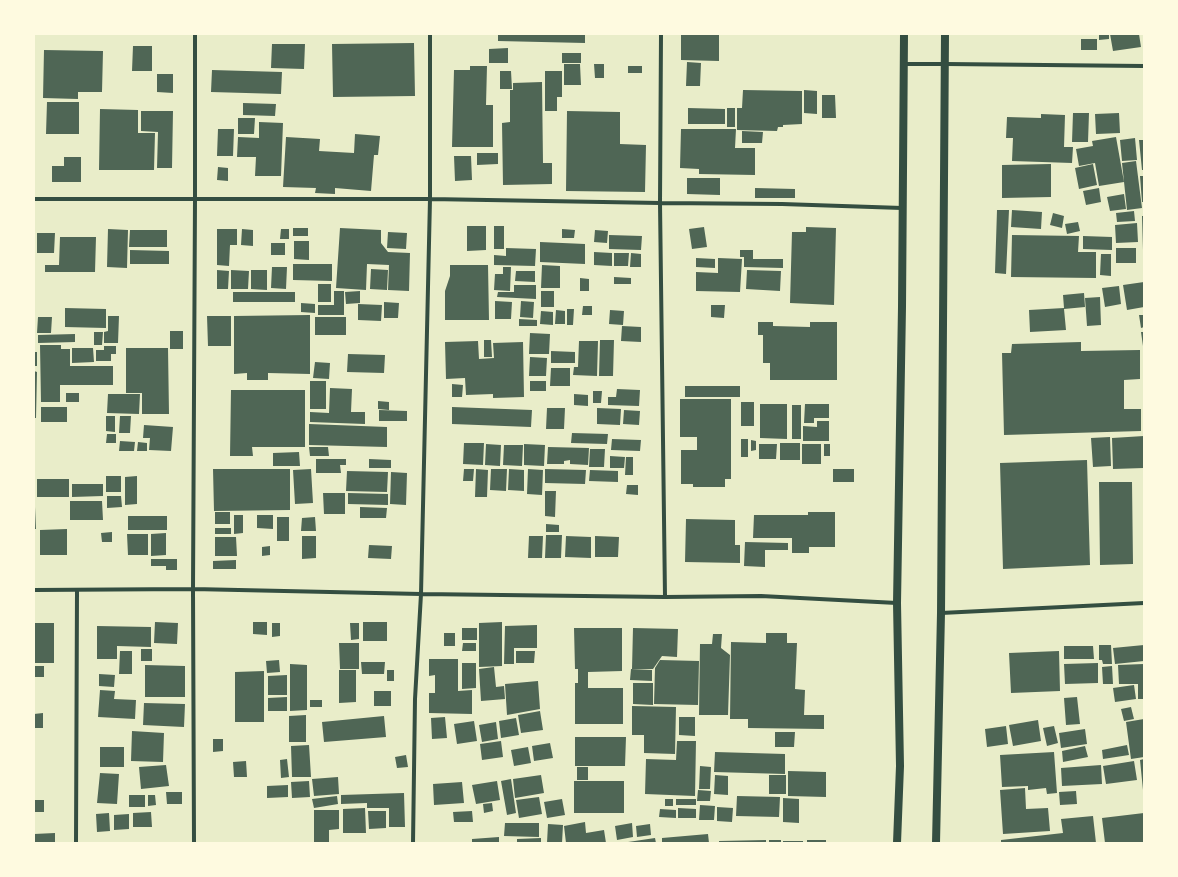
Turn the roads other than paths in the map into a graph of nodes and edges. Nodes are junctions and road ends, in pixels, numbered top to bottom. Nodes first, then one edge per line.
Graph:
1 (195, 34) edge
2 (430, 34) edge
3 (661, 34) edge
4 (904, 34) edge
5 (945, 34) edge
6 (904, 64) junction
7 (946, 64) junction
8 (1144, 66) edge
9 (34, 199) edge
10 (195, 199) junction
11 (430, 199) junction
12 (660, 203) junction
13 (902, 208) junction
14 (193, 589) junction
15 (34, 590) edge
16 (77, 590) junction
17 (421, 594) junction
18 (665, 597) junction
19 (897, 603) junction
20 (1144, 603) edge
21 (942, 613) junction
22 (76, 843) edge
23 (194, 843) edge
24 (413, 843) edge
25 (897, 843) edge
26 (936, 843) edge

1 - 10 street
2 - 11 street
3 - 12 street
4 - 6 main road
5 - 7 main road
6 - 7 street
6 - 13 main road
7 - 8 street
7 - 21 main road
9 - 10 street
10 - 11 street
10 - 14 street
11 - 12 street
11 - 17 street
12 - 13 street
12 - 18 street
13 - 19 main road
14 - 16 street
14 - 17 street
14 - 23 street
15 - 16 street
16 - 22 street
17 - 18 street
17 - 24 street
18 - 19 street
19 - 25 main road
20 - 21 street
21 - 26 main road

